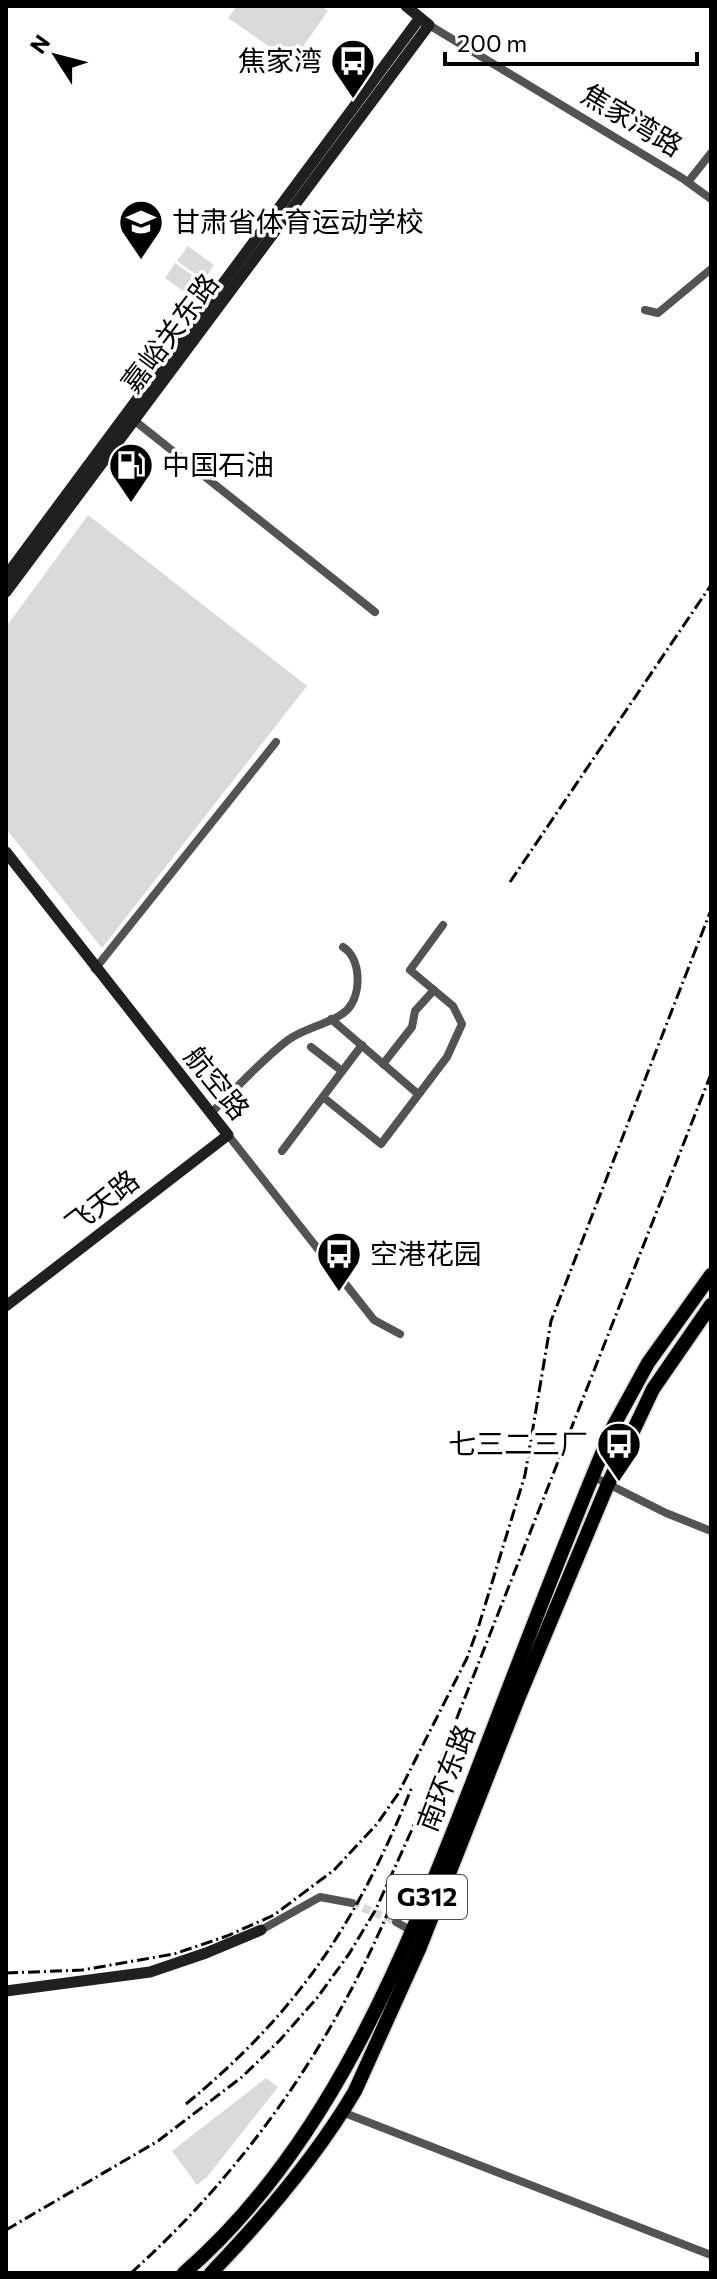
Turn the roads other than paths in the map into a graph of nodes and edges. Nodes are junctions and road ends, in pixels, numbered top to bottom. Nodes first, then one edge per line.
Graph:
1 (406, 6) edge
2 (424, 22) junction
3 (711, 153) edge
4 (688, 182) junction
5 (711, 199) edge
6 (711, 269) edge
7 (645, 310) dead end
8 (135, 421) junction
9 (6, 576) edge
10 (6, 592) edge
11 (375, 612) dead end
12 (276, 742) dead end
13 (6, 852) edge
14 (443, 925) dead end
15 (343, 947) dead end
16 (95, 969) junction
17 (434, 990) junction
18 (331, 1019) junction
19 (362, 1045) junction
20 (311, 1047) dead end
21 (383, 1064) junction
22 (342, 1071) junction
23 (418, 1094) junction
24 (323, 1097) junction
25 (211, 1113) junction
26 (228, 1135) junction
27 (282, 1151) dead end
28 (711, 1275) edge
29 (711, 1305) edge
30 (6, 1306) edge
31 (400, 1334) dead end
32 (592, 1476) junction
33 (608, 1484) junction
34 (711, 1531) edge
35 (352, 1903) tunnel mouth
36 (396, 1922) tunnel mouth
37 (261, 1930) joint
38 (413, 1932) junction
39 (6, 1991) edge
40 (342, 2112) junction
41 (711, 2255) edge
42 (184, 2273) edge
43 (211, 2273) edge

1 - 2 main road, 焦家湾路
2 - 4 street, 焦家湾路
2 - 8 main road, 嘉峪关东路
2 - 9 main road, 嘉峪关东路
3 - 4 street
4 - 5 street, 焦家湾路
6 - 7 street
8 - 10 main road, 嘉峪关东路
8 - 11 street
12 - 16 street
13 - 16 main road, 航空路
14 - 17 street
15 - 18 street
16 - 25 main road, 航空路
17 - 21 street
17 - 23 street
18 - 19 street
18 - 25 street
19 - 21 street
19 - 22 street
20 - 22 street
21 - 23 street
22 - 24 street
23 - 24 street
24 - 27 street
25 - 26 main road, 航空路
26 - 30 main road, 飞天路
26 - 31 street, 航空路
28 - 32 highway, 南环东路 / G312
29 - 33 highway, 南环东路 / G312
32 - 33 street
32 - 38 highway, 南环东路 / G312
33 - 34 street
33 - 40 highway, 南环东路 / G312
35 - 37 street
36 - 38 street
37 - 39 main road
38 - 42 highway, 南环东路 / G312
40 - 41 street
40 - 43 highway, 南环东路 / G312

